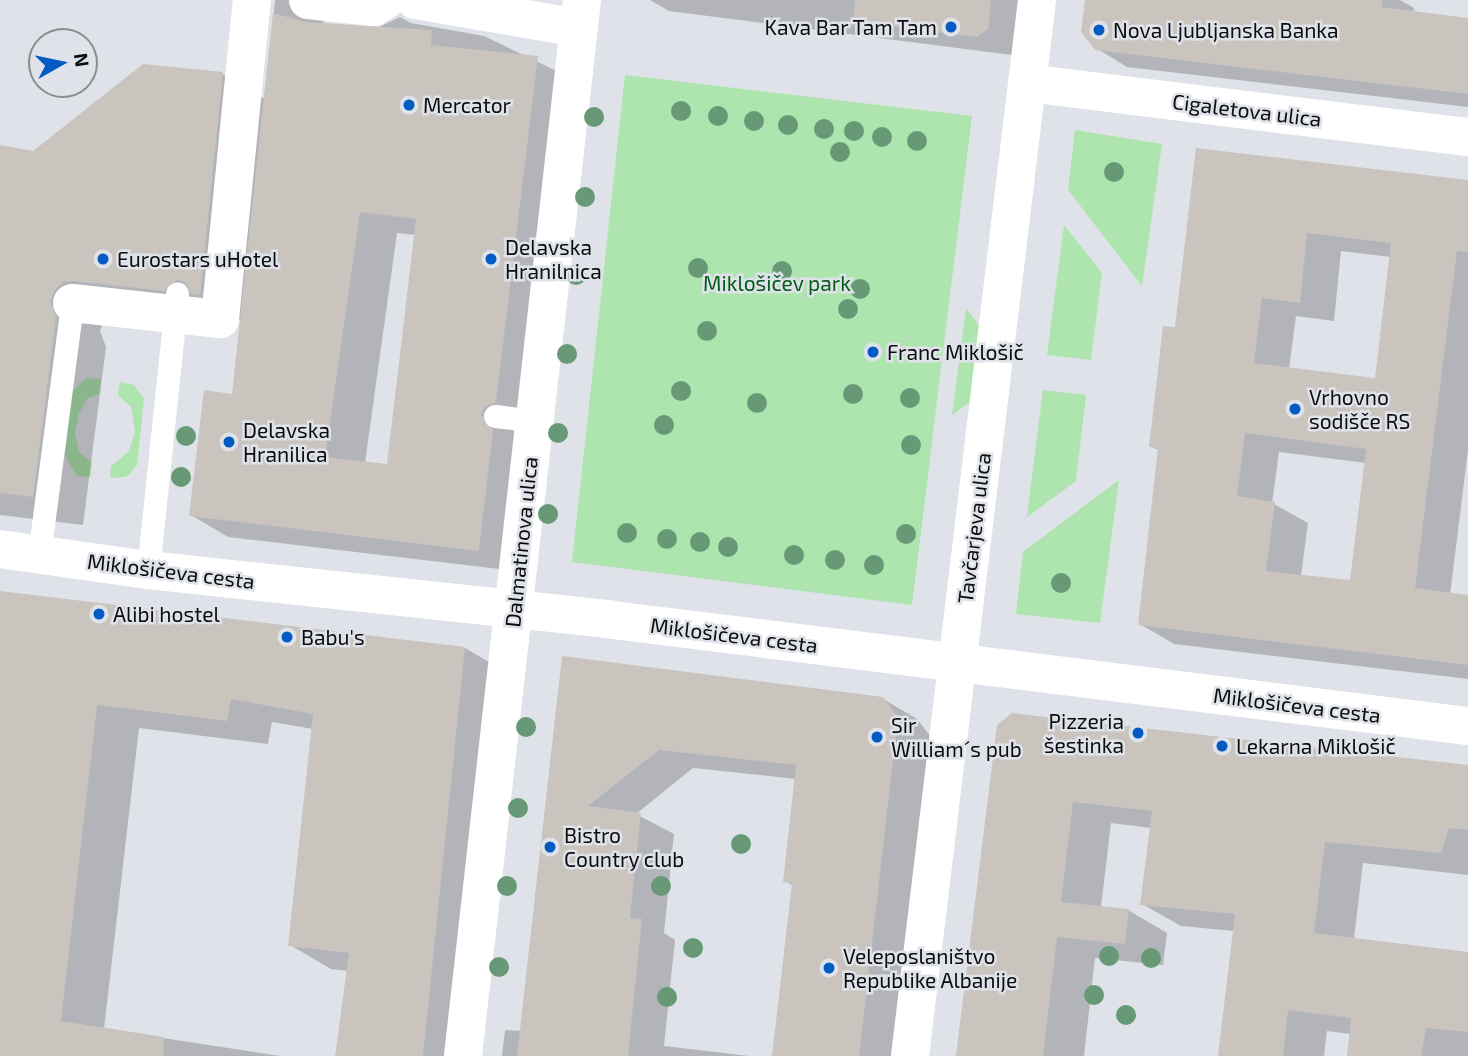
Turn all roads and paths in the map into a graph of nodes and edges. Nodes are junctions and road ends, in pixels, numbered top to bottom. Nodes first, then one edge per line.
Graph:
1 (252, 0) edge
2 (308, 0) edge
3 (385, 0) edge
4 (415, 0) edge
5 (1037, 0) edge
6 (573, 18) edge
7 (1027, 83) junction
8 (1468, 137) edge
9 (72, 303) joint
10 (177, 304) junction
11 (495, 416) dead end
12 (534, 421) junction
13 (0, 549) edge
14 (39, 555) junction
15 (148, 570) junction
16 (514, 609) junction
17 (958, 663) junction
18 (1468, 726) edge
19 (463, 1056) edge
20 (910, 1056) edge

1 - 10 street
2 - 3 street
4 - 6 street
5 - 7 street, Tavčarjeva ulica
6 - 12 street, Dalmatinova ulica
7 - 8 street, Cigaletova ulica
7 - 17 street, Tavčarjeva ulica
9 - 10 street
9 - 14 lane
10 - 15 lane
11 - 12 lane
12 - 16 street, Dalmatinova ulica
13 - 14 street, Miklošičeva cesta
14 - 15 street, Miklošičeva cesta
15 - 16 street, Miklošičeva cesta
16 - 17 street, Miklošičeva cesta
16 - 19 street, Dalmatinova ulica
17 - 18 street, Miklošičeva cesta
17 - 20 street, Tavčarjeva ulica

